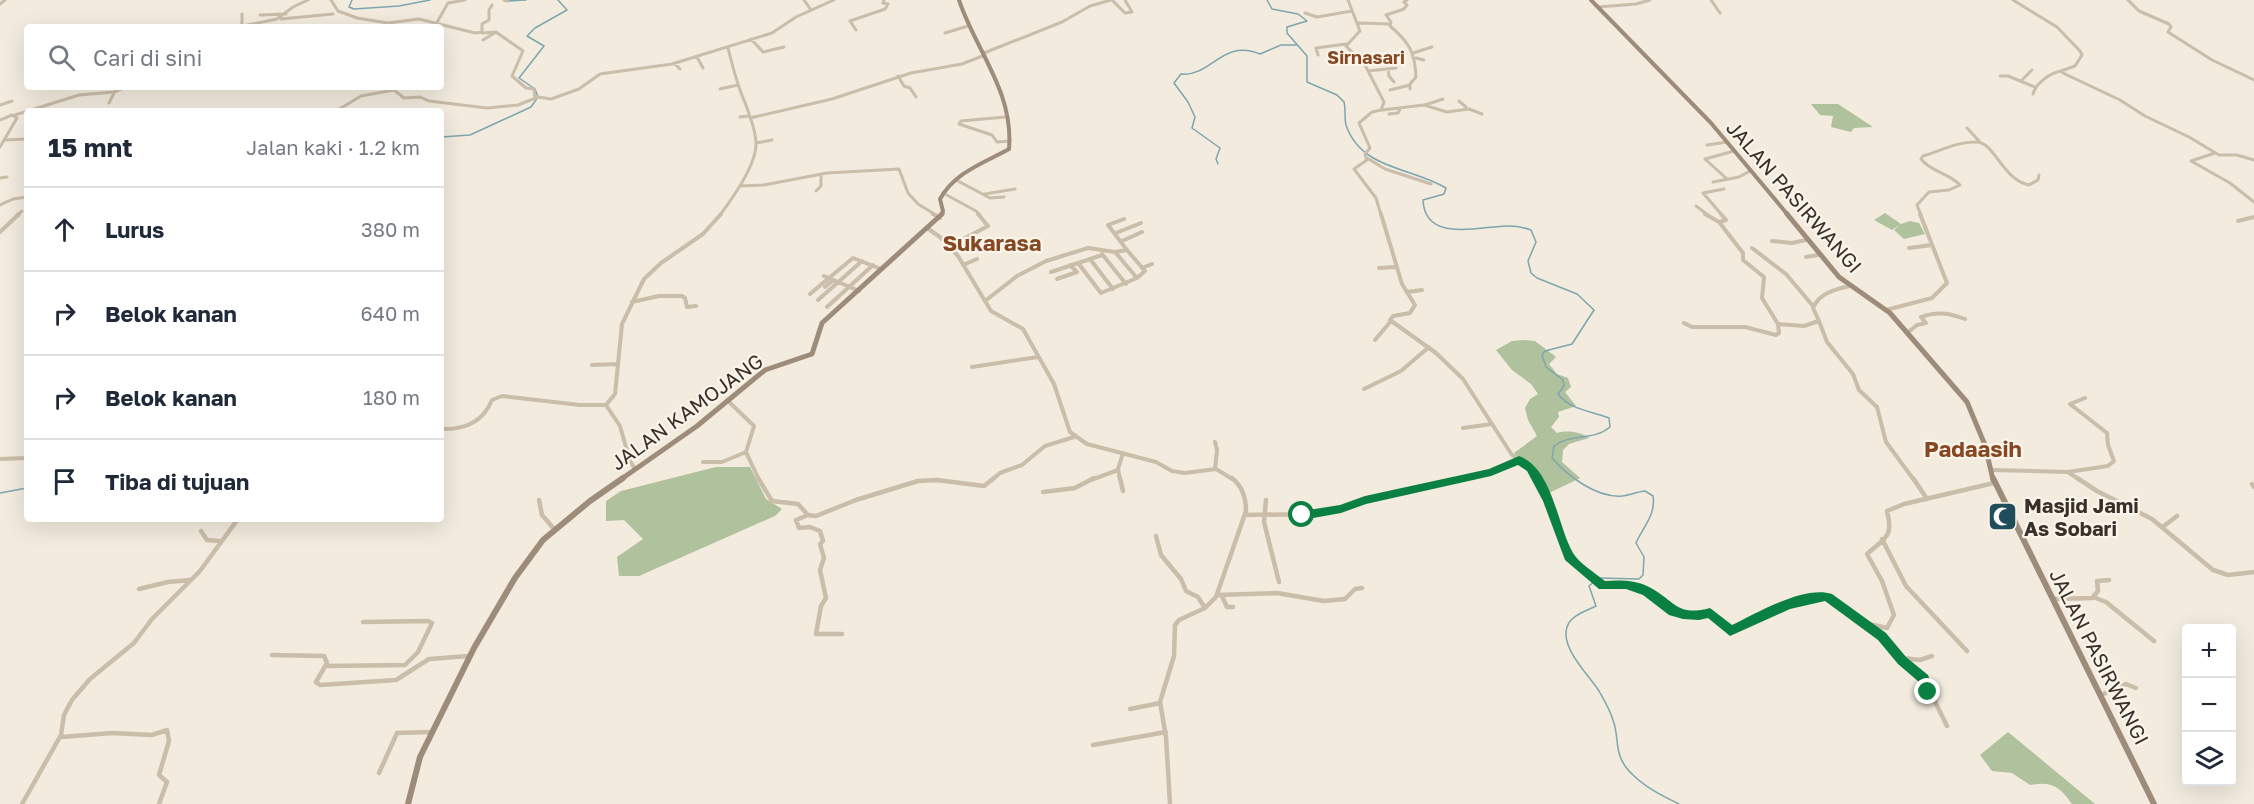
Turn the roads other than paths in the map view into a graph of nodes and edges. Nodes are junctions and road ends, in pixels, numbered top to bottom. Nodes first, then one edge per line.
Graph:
1 (308, 0) edge
2 (331, 0) edge
3 (465, 0) edge
4 (804, 0) edge
5 (834, 0) edge
6 (884, 0) edge
7 (959, 0) edge
8 (1112, 0) edge
9 (1125, 0) edge
10 (1348, 0) edge
11 (1407, 0) edge
12 (1591, 0) edge
13 (1650, 0) edge
14 (1711, 0) edge
15 (2013, 0) edge
16 (2128, 0) edge
17 (492, 5) dead end
18 (1598, 7) junction
19 (812, 11) junction
20 (1352, 11) junction
21 (1305, 13) dead end
22 (1720, 13) dead end
23 (242, 14) dead end
24 (287, 14) junction
25 (333, 14) dead end
26 (260, 15) dead end
27 (409, 19) junction
28 (277, 20) junction
29 (1358, 23) junction
30 (242, 24) edge
31 (249, 24) edge
32 (406, 24) edge
33 (436, 24) joint
34 (1390, 24) junction
35 (444, 26) edge
36 (968, 26) junction
37 (1048, 27) junction
38 (856, 30) dead end
39 (496, 32) junction
40 (1053, 32) dead end
41 (481, 33) junction
42 (945, 33) dead end
43 (751, 39) junction
44 (483, 40) dead end
45 (1346, 44) junction
46 (784, 47) dead end
47 (1432, 47) dead end
48 (728, 48) junction
49 (1414, 53) junction
50 (985, 54) junction
51 (1318, 55) dead end
52 (697, 57) junction
53 (1416, 58) junction
54 (1424, 60) dead end
55 (674, 63) junction
56 (1388, 64) dead end
57 (703, 68) dead end
58 (1392, 68) junction
59 (680, 69) dead end
60 (2032, 70) dead end
61 (1368, 71) junction
62 (2061, 71) junction
63 (898, 76) junction
64 (2000, 76) dead end
65 (2254, 80) edge
66 (1394, 82) dead end
67 (2020, 82) junction
68 (738, 85) junction
69 (1409, 87) junction
70 (2035, 87) junction
71 (720, 89) dead end
72 (119, 90) edge
73 (1390, 90) dead end
74 (114, 92) junction
75 (379, 92) joint
76 (2033, 94) dead end
77 (536, 97) junction
78 (916, 97) dead end
79 (1443, 99) dead end
80 (12, 101) dead end
81 (1459, 101) dead end
82 (109, 103) dead end
83 (0, 105) edge
84 (1425, 105) junction
85 (37, 108) edge
86 (341, 108) edge
87 (1467, 108) junction
88 (1400, 109) junction
89 (1381, 110) junction
90 (24, 112) edge
91 (1389, 114) dead end
92 (1482, 114) dead end
93 (15, 115) junction
94 (740, 117) dead end
95 (750, 117) junction
96 (1005, 117) junction
97 (0, 120) edge
98 (1967, 128) dead end
99 (24, 139) edge
100 (6, 140) junction
101 (772, 140) dead end
102 (1010, 141) junction
103 (1727, 142) junction
104 (756, 143) junction
105 (1980, 143) junction
106 (1707, 144) dead end
107 (0, 147) edge
108 (2234, 150) dead end
109 (1734, 151) junction
110 (2215, 153) junction
111 (1365, 156) junction
112 (2241, 156) junction
113 (2254, 160) edge
114 (1750, 171) junction
115 (821, 174) junction
116 (2039, 175) dead end
117 (7, 177) dead end
118 (0, 178) edge
119 (1727, 179) junction
120 (956, 180) junction
121 (1713, 182) dead end
122 (1431, 184) dead end
123 (739, 186) junction
124 (1015, 189) dead end
125 (1724, 189) dead end
126 (816, 191) dead end
127 (943, 193) junction
128 (984, 195) junction
129 (24, 197) edge
130 (1005, 197) dead end
131 (2254, 202) edge
132 (1, 206) edge
133 (1696, 206) dead end
134 (22, 212) dead end
135 (2254, 217) edge
136 (940, 218) junction
137 (1124, 219) dead end
138 (2238, 221) dead end
139 (1719, 222) junction
140 (1141, 223) dead end
141 (927, 228) junction
142 (0, 232) edge
143 (1142, 232) dead end
144 (1116, 233) junction
145 (1806, 240) junction
146 (1122, 241) junction
147 (1772, 241) dead end
148 (1932, 245) junction
149 (950, 246) junction
150 (1752, 248) dead end
151 (1909, 248) dead end
152 (1127, 250) junction
153 (1115, 252) junction
154 (1101, 253) junction
155 (1818, 255) junction
156 (1144, 256) dead end
157 (1806, 257) dead end
158 (977, 259) dead end
159 (1090, 259) junction
160 (1136, 260) junction
161 (862, 261) junction
162 (1078, 262) junction
163 (1152, 264) dead end
164 (873, 265) junction
165 (963, 265) junction
166 (1070, 265) junction
167 (1396, 267) junction
168 (1142, 268) junction
169 (1379, 268) dead end
170 (883, 270) junction
171 (1051, 272) dead end
172 (829, 278) junction
173 (1137, 278) junction
174 (1057, 279) dead end
175 (839, 282) junction
176 (1126, 284) junction
177 (850, 286) junction
178 (1850, 286) junction
179 (825, 287) dead end
180 (1113, 288) junction
181 (1422, 290) dead end
182 (860, 291) junction
183 (1407, 292) junction
184 (810, 294) dead end
185 (818, 300) dead end
186 (984, 301) junction
187 (632, 302) junction
188 (696, 306) dead end
189 (1813, 306) junction
190 (827, 307) dead end
191 (1886, 309) junction
192 (1965, 319) dead end
193 (1390, 321) junction
194 (1819, 321) junction
195 (1684, 323) dead end
196 (1778, 324) junction
197 (1907, 333) junction
198 (1375, 340) dead end
199 (1429, 347) junction
200 (1038, 357) junction
201 (617, 364) junction
202 (592, 365) dead end
203 (972, 367) dead end
204 (1364, 389) dead end
205 (2085, 398) dead end
206 (727, 400) junction
207 (606, 405) junction
208 (1492, 424) junction
209 (444, 429) edge
210 (1463, 429) dead end
211 (1075, 437) junction
212 (1215, 442) dead end
213 (746, 452) junction
214 (1123, 453) junction
215 (24, 458) edge
216 (0, 459) edge
217 (1517, 460) junction
218 (704, 462) dead end
219 (636, 469) junction
220 (1215, 469) junction
221 (1991, 470) junction
222 (1118, 471) junction
223 (2068, 472) junction
224 (1994, 483) junction
225 (1123, 491) dead end
226 (1043, 492) dead end
227 (1927, 499) junction
228 (539, 500) dead end
229 (1266, 500) dead end
230 (808, 514) junction
231 (1245, 515) junction
232 (1263, 515) junction
233 (2177, 516) dead end
234 (236, 522) edge
235 (2163, 526) junction
236 (555, 530) junction
237 (201, 531) dead end
238 (1156, 536) dead end
239 (1882, 539) junction
240 (221, 541) junction
241 (2254, 572) edge
242 (191, 580) junction
243 (2109, 580) dead end
244 (1279, 582) dead end
245 (1362, 588) dead end
246 (139, 590) dead end
247 (1220, 595) junction
248 (2093, 597) junction
249 (2054, 599) junction
250 (1205, 608) junction
251 (1233, 608) dead end
252 (363, 622) dead end
253 (1865, 624) junction
254 (842, 634) dead end
255 (2154, 641) dead end
256 (1967, 651) dead end
257 (272, 655) dead end
258 (470, 656) junction
259 (1932, 657) dead end
260 (1903, 658) junction
261 (325, 666) junction
262 (2136, 688) dead end
263 (2101, 695) junction
264 (1160, 703) junction
265 (1130, 709) dead end
266 (1947, 726) dead end
267 (432, 732) junction
268 (1166, 732) junction
269 (60, 737) junction
270 (1094, 745) dead end
271 (379, 773) dead end
272 (22, 804) edge
273 (159, 804) edge
274 (403, 804) edge
275 (408, 804) edge
276 (1170, 804) edge
277 (2154, 804) edge

1 - 24 street
2 - 27 street
3 - 33 street
4 - 19 street
5 - 19 street
6 - 38 street
7 - 36 main road
8 - 9 street
8 - 37 street
10 - 20 street
11 - 34 street
12 - 18 main road, JALAN PASIRWANGI
13 - 18 street
14 - 22 street
15 - 62 street
16 - 65 street
17 - 41 street
18 - 103 main road, JALAN PASIRWANGI
19 - 43 street
20 - 21 street
20 - 29 street
23 - 30 street
24 - 26 street
24 - 28 street
25 - 28 street
27 - 32 street
27 - 33 street
28 - 31 street
29 - 34 street
29 - 45 street
34 - 49 street
35 - 41 street
36 - 42 street
36 - 50 main road
37 - 40 street
37 - 50 street
39 - 41 street
39 - 44 street
39 - 77 street
43 - 46 street
43 - 48 street
45 - 51 street
45 - 61 street
47 - 49 street
48 - 52 street
48 - 68 street
49 - 53 street
49 - 69 street
50 - 63 street
50 - 96 main road
52 - 55 street
52 - 57 street
53 - 54 street
53 - 69 street
55 - 59 street
55 - 77 street
56 - 58 street
58 - 61 street
58 - 66 street
60 - 67 street
61 - 89 street
62 - 70 street
62 - 110 street
63 - 78 street
63 - 95 street
64 - 67 street
67 - 70 street
68 - 71 street
68 - 95 street
69 - 73 street
70 - 76 street
72 - 74 street
74 - 82 street
74 - 85 street
75 - 77 street
75 - 86 street
79 - 84 street
80 - 83 street
81 - 87 street
84 - 87 street
84 - 88 street
87 - 92 street
88 - 89 street
88 - 91 street
89 - 111 street
90 - 93 street
93 - 97 street
93 - 100 street
94 - 95 street
95 - 104 street
96 - 102 main road
96 - 102 street
98 - 105 street
99 - 100 street
100 - 107 street
101 - 104 street
102 - 120 main road
103 - 106 street
103 - 109 main road, JALAN PASIRWANGI
104 - 123 street
105 - 116 street
105 - 148 street
108 - 112 street
109 - 114 main road, JALAN PASIRWANGI
109 - 119 street
110 - 112 street
110 - 131 street
111 - 122 street
111 - 167 street
112 - 113 street
114 - 119 street
114 - 145 main road, JALAN PASIRWANGI
115 - 123 street
115 - 126 street
115 - 136 street
117 - 118 street
119 - 121 street
120 - 127 main road
120 - 128 street
123 - 187 street
124 - 128 street
125 - 139 street
127 - 136 main road
127 - 149 street
128 - 130 street
129 - 132 street
133 - 139 street
134 - 142 street
135 - 138 street
136 - 141 main road, JALAN KAMOJANG
137 - 144 street
139 - 196 street
140 - 144 street
141 - 149 street
141 - 170 main road, JALAN KAMOJANG
143 - 146 street
144 - 146 street
145 - 147 street
145 - 155 main road, JALAN PASIRWANGI
146 - 152 street
148 - 151 street
148 - 191 street
149 - 165 street
150 - 189 street
152 - 153 street
152 - 160 street
153 - 154 street
153 - 173 street
154 - 159 street
154 - 176 street
154 - 186 street
155 - 157 street
155 - 178 main road, JALAN PASIRWANGI
156 - 160 street
158 - 165 street
159 - 162 street
159 - 180 street
160 - 168 street
161 - 164 street
161 - 172 street
161 - 175 street
162 - 166 street
162 - 180 street
163 - 168 street
164 - 170 street
164 - 177 street
165 - 186 street
166 - 171 street
166 - 174 street
167 - 169 street
167 - 183 street
168 - 173 street
170 - 182 main road, JALAN KAMOJANG
172 - 175 street
172 - 179 street
172 - 184 street
173 - 176 street
175 - 177 street
175 - 185 street
176 - 180 street
177 - 182 street
177 - 190 street
178 - 189 street
178 - 191 main road, JALAN PASIRWANGI
181 - 183 street
182 - 206 main road, JALAN KAMOJANG
183 - 193 street
186 - 200 street
187 - 188 street
187 - 201 street
189 - 194 street
191 - 197 main road, JALAN PASIRWANGI
192 - 197 street
193 - 198 street
193 - 199 street
194 - 196 street
194 - 227 street
195 - 196 street
197 - 221 main road, JALAN PASIRWANGI
199 - 204 street
199 - 208 street
200 - 203 street
200 - 211 street
201 - 202 street
201 - 207 street
205 - 223 street
206 - 213 street
206 - 219 main road, JALAN KAMOJANG
207 - 209 street
207 - 219 street
208 - 210 street
208 - 217 street
211 - 214 street
211 - 230 street
212 - 220 street
213 - 218 street
213 - 230 street
214 - 220 street
214 - 222 street
215 - 216 street
217 - 232 street
217 - 253 street
219 - 236 main road, JALAN KAMOJANG
220 - 231 street
221 - 223 street
221 - 224 main road, JALAN PASIRWANGI
222 - 225 street
222 - 226 street
223 - 235 street
224 - 227 street
224 - 249 main road, JALAN PASIRWANGI
227 - 239 street
228 - 236 street
229 - 232 street
230 - 254 street
231 - 232 street
231 - 247 street
232 - 244 street
233 - 235 street
234 - 240 street
235 - 241 street
236 - 258 main road, JALAN KAMOJANG
237 - 240 street
238 - 250 street
239 - 253 street
239 - 256 street
240 - 242 street
242 - 246 street
242 - 269 street
243 - 248 street
245 - 247 street
247 - 250 street
247 - 251 street
248 - 249 street
248 - 255 street
249 - 263 main road, JALAN PASIRWANGI
250 - 264 street
252 - 261 street
253 - 260 street
257 - 261 street
258 - 261 street
258 - 267 main road, JALAN KAMOJANG
259 - 260 street
260 - 266 street
262 - 263 street
263 - 277 main road, JALAN PASIRWANGI
264 - 265 street
264 - 268 street
267 - 271 street
267 - 275 main road, JALAN KAMOJANG
268 - 270 street
268 - 276 street
269 - 272 street
269 - 273 street
274 - 275 street

